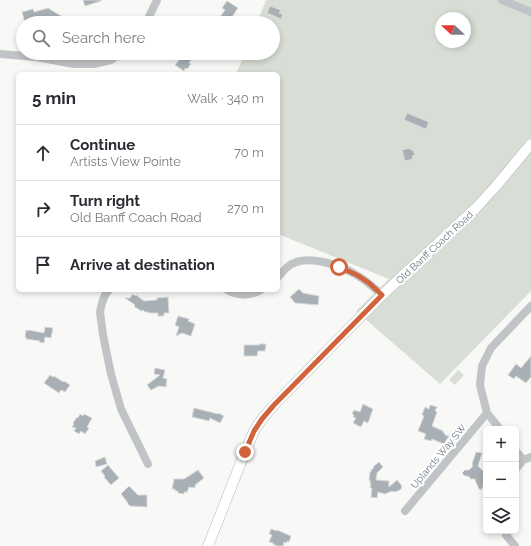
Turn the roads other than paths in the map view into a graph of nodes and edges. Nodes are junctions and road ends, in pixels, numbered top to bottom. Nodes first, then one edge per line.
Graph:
1 (158, 0) edge
2 (502, 0) edge
3 (531, 12) edge
4 (150, 16) edge
5 (0, 54) edge
6 (16, 55) edge
7 (52, 60) edge
8 (112, 60) edge
9 (531, 144) edge
10 (280, 275) edge
11 (107, 292) edge
12 (232, 292) edge
13 (258, 292) edge
14 (382, 295) junction
15 (531, 306) edge
16 (488, 413) junction
17 (498, 426) edge
18 (527, 459) edge
19 (148, 464) dead end
20 (519, 466) edge
21 (405, 511) dead end
22 (506, 534) edge
23 (208, 546) edge
24 (515, 546) edge

1 - 4 street
2 - 3 street
5 - 6 street
7 - 8 street
9 - 14 main road, Old Banff Coach Road
10 - 14 street
11 - 19 street
12 - 13 street
14 - 23 main road, Old Banff Coach Road
15 - 16 street
16 - 17 street
16 - 21 street, Uplands Way SW
18 - 20 street
22 - 24 street

